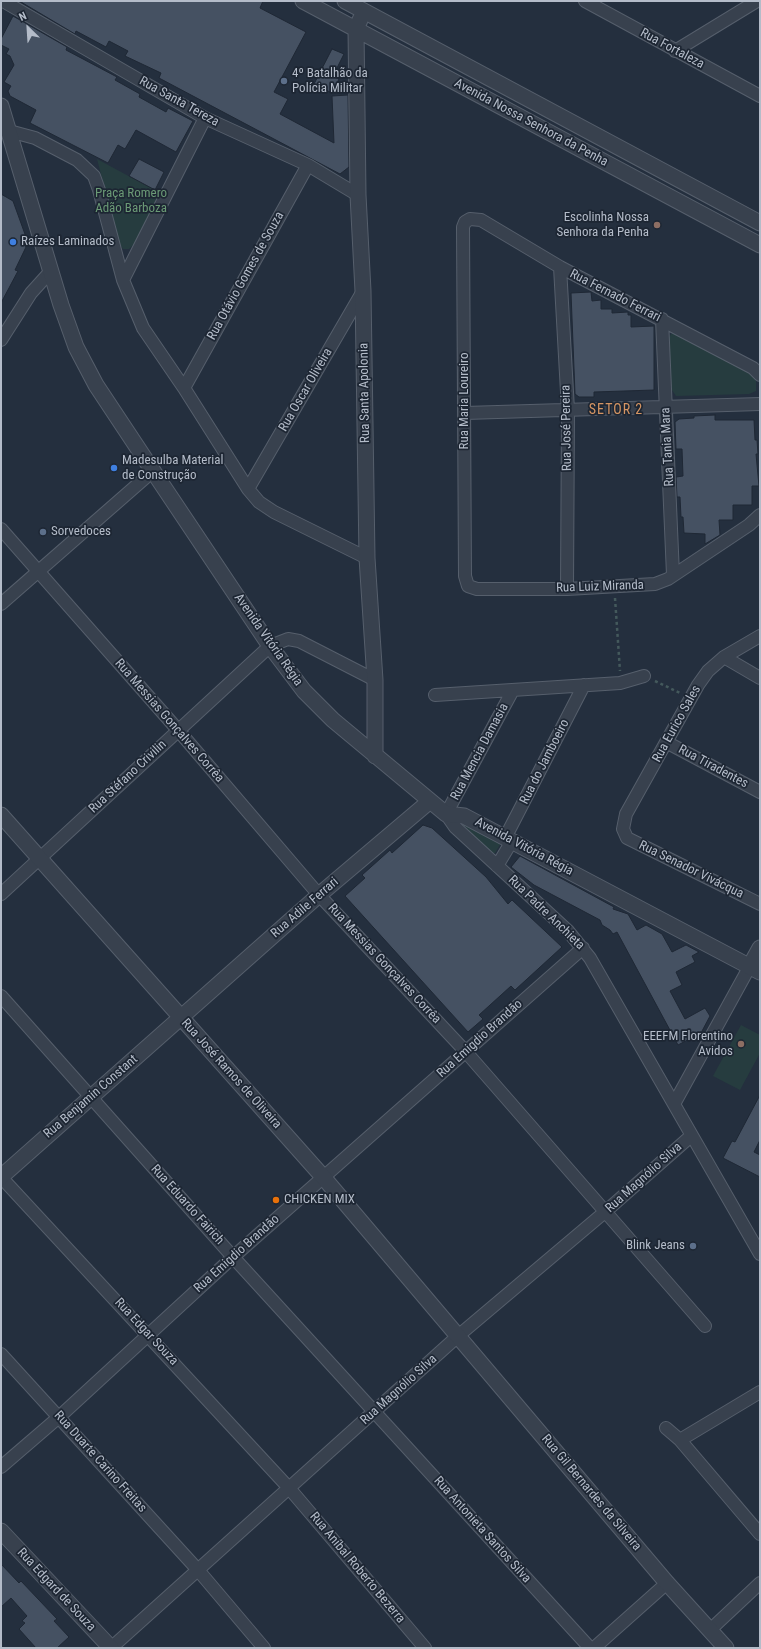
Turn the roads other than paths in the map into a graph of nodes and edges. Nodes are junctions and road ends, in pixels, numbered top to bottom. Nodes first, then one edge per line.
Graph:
1 (3, 1) edge
2 (303, 1) edge
3 (346, 1) edge
4 (585, 1) edge
5 (757, 1) edge
6 (364, 11) junction
7 (356, 29) junction
8 (675, 51) junction
9 (463, 64) junction
10 (453, 81) junction
11 (760, 96) edge
12 (1, 106) edge
13 (556, 114) junction
14 (205, 118) junction
15 (9, 131) junction
16 (547, 132) junction
17 (308, 165) junction
18 (358, 195) junction
19 (470, 219) joint
20 (760, 223) edge
21 (760, 245) edge
22 (560, 267) junction
23 (50, 272) junction
24 (123, 280) junction
25 (363, 291) junction
26 (662, 319) junction
27 (1, 340) edge
28 (760, 375) edge
29 (184, 388) junction
30 (760, 404) edge
31 (666, 407) junction
32 (568, 410) junction
33 (465, 413) junction
34 (153, 472) junction
35 (248, 489) junction
36 (760, 515) edge
37 (1, 528) edge
38 (367, 558) junction
39 (38, 572) junction
40 (674, 574) junction
41 (468, 586) joint
42 (567, 588) junction
43 (1, 604) edge
44 (760, 636) edge
45 (270, 646) junction
46 (724, 657) junction
47 (644, 676) road end
48 (760, 678) edge
49 (375, 680) junction
50 (584, 685) junction
51 (513, 690) junction
52 (435, 695) dead end
53 (178, 730) junction
54 (666, 742) junction
55 (375, 756) junction
56 (760, 792) edge
57 (430, 801) junction
58 (446, 814) junction
59 (1, 815) edge
60 (624, 834) joint
61 (508, 839) junction
62 (40, 859) junction
63 (497, 866) junction
64 (1, 894) edge
65 (319, 895) junction
66 (760, 904) edge
67 (583, 948) junction
68 (760, 948) edge
69 (755, 969) edge
70 (1, 996) edge
71 (182, 1018) junction
72 (466, 1052) junction
73 (91, 1097) junction
74 (674, 1104) junction
75 (691, 1136) junction
76 (1, 1177) edge
77 (324, 1178) junction
78 (606, 1211) junction
79 (760, 1254) edge
80 (233, 1256) junction
81 (705, 1326) dead end
82 (148, 1334) junction
83 (458, 1336) junction
84 (1, 1354) edge
85 (760, 1392) edge
86 (375, 1412) junction
87 (59, 1417) junction
88 (666, 1428) dead end
89 (680, 1440) junction
90 (1, 1467) edge
91 (289, 1488) junction
92 (758, 1527) edge
93 (1, 1531) edge
94 (198, 1570) junction
95 (667, 1583) junction
96 (760, 1583) edge
97 (710, 1630) junction
98 (111, 1648) edge
99 (264, 1648) edge
100 (425, 1648) edge
101 (590, 1648) edge
102 (594, 1648) edge
103 (726, 1648) edge

1 - 14 street, Rua Santa Tereza
2 - 7 street, Avenida Nossa Senhora da Penha
3 - 6 street, Avenida Nossa Senhora da Penha
4 - 8 street, Rua Fortaleza
5 - 8 street
6 - 7 street
6 - 9 street, Avenida Nossa Senhora da Penha
7 - 10 street, Avenida Nossa Senhora da Penha
7 - 18 street, Rua Santa Apolonia
8 - 11 street, Rua Fortaleza
9 - 10 street
9 - 13 street, Avenida Nossa Senhora da Penha
10 - 16 street, Avenida Nossa Senhora da Penha
12 - 15 street, Avenida Vitória Régia
13 - 16 street
13 - 20 street, Avenida Nossa Senhora da Penha
14 - 17 street, Rua Santa Tereza
14 - 24 street
15 - 23 street, Avenida Vitória Régia
15 - 24 street
16 - 21 street, Avenida Nossa Senhora da Penha
17 - 18 street, Rua Santa Tereza
17 - 29 street, Rua Otávio Gomes de Souza
18 - 25 street, Rua Santa Apolonia
19 - 22 street, Rua Fernado Ferrari
19 - 33 street, Rua Maria Loureiro
22 - 26 street, Rua Fernado Ferrari
22 - 32 street, Rua José Pereira
23 - 27 street
23 - 34 street, Avenida Vitória Régia
24 - 29 street
25 - 35 street, Rua Oscar Oliveira
25 - 38 street, Rua Santa Apolonia
26 - 28 street, Rua Fernado Ferrari
26 - 31 street, Rua Tania Mara
29 - 35 street
30 - 31 street
31 - 32 street
31 - 40 street, Rua Tania Mara
32 - 33 street
32 - 42 street, Rua José Pereira
33 - 41 street, Rua Maria Loureiro
34 - 39 street
34 - 45 street, Avenida Vitória Régia
35 - 38 street
36 - 40 street, Rua Luiz Miranda
37 - 39 street, Rua Messias Gonçalves Corrêa
38 - 49 street, Rua Santa Apolonia
39 - 43 street
39 - 53 street, Rua Messias Gonçalves Corrêa
40 - 42 street, Rua Luiz Miranda
41 - 42 street, Rua Luiz Miranda
44 - 46 street, Rua Eurico Sales
45 - 49 street
45 - 53 street, Rua Stéfano Crivilin
45 - 55 street, Avenida Vitória Régia
46 - 48 street
46 - 54 street, Rua Eurico Sales
47 - 50 street, Rua Mencia Damasia
49 - 55 street, Rua Santa Apolonia
50 - 51 street, Rua Mencia Damasia
50 - 61 street, Rua do Jamboeiro
51 - 52 street, Rua Mencia Damasia
51 - 58 street, Rua Mencia Damasia
53 - 62 street, Rua Stéfano Crivilin
53 - 65 street, Rua Messias Gonçalves Corrêa
54 - 56 street, Rua Tiradentes
54 - 60 street, Rua Eurico Sales
55 - 57 street, Avenida Vitória Régia
57 - 58 street, Avenida Vitória Régia
57 - 65 street, Rua Adile Ferrari
58 - 61 street, Avenida Vitória Régia
58 - 63 street, Rua Padre Anchieta
59 - 62 street, Rua José Ramos de Oliveira
60 - 66 street, Rua Senador Vivácqua
61 - 63 street, Rua do Jamboeiro
61 - 69 street, Avenida Vitória Régia
62 - 64 street, Rua Stéfano Crivilin
62 - 71 street, Rua José Ramos de Oliveira
63 - 67 street, Rua Padre Anchieta
65 - 71 street, Rua Adile Ferrari
65 - 72 street, Rua Messias Gonçalves Corrêa
67 - 72 street, Rua Emigdio Brandão
67 - 74 street, Rua Padre Anchieta
68 - 69 street
69 - 74 street
70 - 73 street, Rua Eduardo Fairich
71 - 73 street, Rua Benjamin Constant
71 - 77 street, Rua José Ramos de Oliveira
72 - 77 street, Rua Emigdio Brandão
72 - 78 street, Rua Messias Gonçalves Corrêa
73 - 76 street, Rua Benjamin Constant
73 - 80 street, Rua Eduardo Fairich
74 - 75 street, Rua Padre Anchieta
75 - 78 street, Rua Magnólio Silva
75 - 79 street, Rua Padre Anchieta
76 - 82 street, Rua Edgar Souza
77 - 80 street, Rua Emigdio Brandão
77 - 83 street, Rua José Ramos de Oliveira
78 - 81 street, Rua Messias Gonçalves Corrêa
78 - 83 street, Rua Magnólio Silva
80 - 82 street, Rua Emigdio Brandão
80 - 86 street, Rua Eduardo Fairich
82 - 87 street, Rua Emigdio Brandão
82 - 91 street, Rua Edgar Souza
83 - 86 street, Rua Magnólio Silva
83 - 95 street, Rua Gil Bernardes da Silveira
84 - 87 street, Rua Duarte Carino Freitas
85 - 89 street
86 - 91 street, Rua Magnólio Silva
86 - 101 street, Rua Antonieta Santos Silva
87 - 90 street, Rua Emigdio Brandão
87 - 94 street, Rua Duarte Carino Freitas
88 - 89 street
89 - 92 street
91 - 94 street, Rua Magnólio Silva
91 - 100 street, Rua Aníbal Roberto Bezerra
93 - 98 street, Rua Edgard de Souza
94 - 98 street, Rua Magnólio Silva
94 - 99 street, Rua Duarte Carino Freitas
95 - 97 street, Rua Gil Bernardes da Silveira
95 - 102 street
96 - 97 street
97 - 103 street, Rua Gil Bernardes da Silveira

